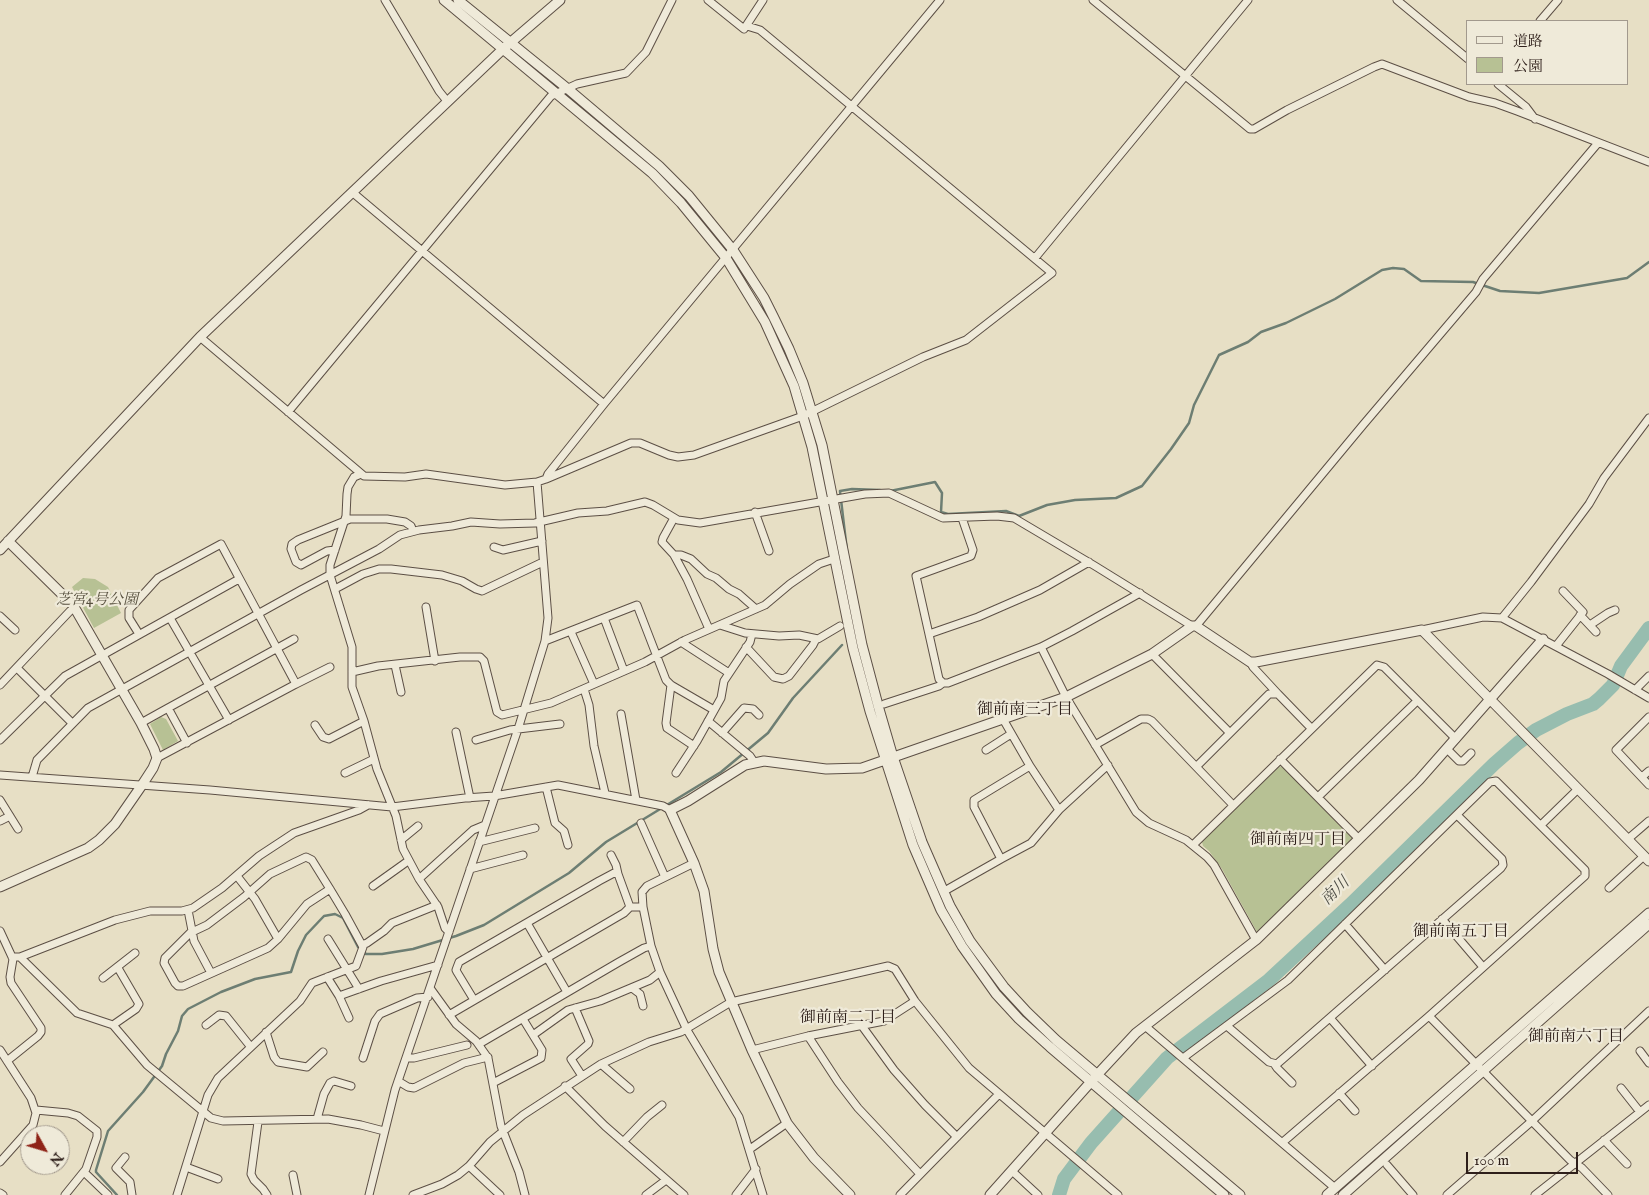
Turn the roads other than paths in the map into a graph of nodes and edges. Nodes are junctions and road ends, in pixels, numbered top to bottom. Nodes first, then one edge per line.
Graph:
1 (385, 0) edge
2 (444, 0) edge
3 (458, 0) edge
4 (560, 0) edge
5 (672, 0) edge
6 (708, 0) edge
7 (763, 0) edge
8 (940, 0) edge
9 (1093, 0) edge
10 (1248, 0) edge
11 (1396, 0) edge
12 (1558, 0) edge
13 (1541, 20) edge
14 (747, 26) junction
15 (510, 42) junction
16 (503, 49) junction
17 (1466, 57) edge
18 (1185, 76) junction
19 (1499, 85) edge
20 (568, 89) junction
21 (558, 93) junction
22 (447, 102) junction
23 (852, 106) junction
24 (1535, 119) junction
25 (1598, 143) junction
26 (1649, 162) edge
27 (352, 192) junction
28 (733, 250) junction
29 (423, 251) junction
30 (726, 258) junction
31 (1035, 258) junction
32 (200, 337) junction
33 (604, 404) junction
34 (812, 411) junction
35 (288, 412) junction
36 (803, 416) junction
37 (1649, 418) edge
38 (361, 474) junction
39 (546, 479) junction
40 (538, 482) junction
41 (833, 500) junction
42 (823, 502) junction
43 (756, 512) junction
44 (674, 518) junction
45 (962, 518) junction
46 (345, 521) junction
47 (540, 522) junction
48 (413, 531) junction
49 (8, 541) junction
50 (542, 541) junction
51 (494, 547) dead end
52 (0, 550) edge
53 (335, 550) junction
54 (769, 551) dead end
55 (674, 555) junction
56 (834, 559) junction
57 (544, 562) junction
58 (1089, 562) junction
59 (330, 575) junction
60 (239, 579) junction
61 (335, 589) junction
62 (1563, 591) dead end
63 (1140, 593) junction
64 (426, 607) dead end
65 (75, 608) junction
66 (756, 609) junction
67 (1615, 610) dead end
68 (259, 614) junction
69 (1580, 615) junction
70 (0, 616) edge
71 (170, 618) junction
72 (604, 618) junction
73 (1502, 618) junction
74 (720, 625) junction
75 (1590, 625) junction
76 (840, 626) dead end
77 (1194, 626) junction
78 (709, 629) junction
79 (15, 630) dead end
80 (1422, 630) junction
81 (571, 632) junction
82 (1596, 632) dead end
83 (139, 634) junction
84 (752, 634) junction
85 (930, 634) junction
86 (294, 639) dead end
87 (816, 639) junction
88 (1543, 639) junction
89 (545, 641) junction
90 (681, 642) junction
91 (1556, 646) junction
92 (746, 647) junction
93 (1041, 647) junction
94 (278, 650) junction
95 (190, 652) junction
96 (1152, 654) junction
97 (102, 655) junction
98 (657, 656) junction
99 (435, 661) junction
100 (1250, 662) junction
101 (395, 665) junction
102 (330, 667) dead end
103 (17, 668) junction
104 (624, 671) junction
105 (352, 672) junction
106 (729, 673) junction
107 (1649, 676) edge
108 (943, 683) junction
109 (296, 684) junction
110 (594, 684) junction
111 (671, 684) junction
112 (0, 685) edge
113 (209, 686) junction
114 (1632, 688) junction
115 (121, 689) junction
116 (584, 689) junction
117 (401, 692) dead end
118 (1278, 694) junction
119 (43, 696) junction
120 (1066, 697) junction
121 (1649, 698) edge
122 (1490, 699) junction
123 (1417, 701) junction
124 (884, 704) dead end
125 (168, 708) junction
126 (524, 709) junction
127 (714, 710) junction
128 (621, 714) dead end
129 (759, 715) dead end
130 (1649, 718) edge
131 (1002, 719) junction
132 (229, 720) junction
133 (364, 721) junction
134 (708, 721) junction
135 (72, 723) junction
136 (141, 723) junction
137 (560, 724) dead end
138 (315, 725) dead end
139 (1311, 728) junction
140 (518, 729) junction
141 (456, 732) dead end
142 (722, 733) junction
143 (1230, 733) junction
144 (1012, 734) junction
145 (1456, 739) junction
146 (0, 740) edge
147 (476, 740) dead end
148 (187, 742) junction
149 (1095, 745) junction
150 (694, 746) junction
151 (1446, 749) junction
152 (986, 750) dead end
153 (1471, 753) dead end
154 (893, 757) junction
155 (157, 758) junction
156 (374, 759) junction
157 (1280, 759) junction
158 (884, 760) junction
159 (754, 762) junction
160 (1108, 765) junction
161 (1030, 766) junction
162 (1197, 766) junction
163 (1649, 771) edge
164 (345, 773) dead end
165 (676, 773) dead end
166 (0, 775) edge
167 (32, 777) junction
168 (1642, 777) junction
169 (1649, 784) edge
170 (142, 785) junction
171 (546, 787) junction
172 (1578, 789) junction
173 (605, 793) junction
174 (494, 796) junction
175 (1318, 797) junction
176 (470, 798) junction
177 (0, 800) edge
178 (636, 800) junction
179 (368, 805) junction
180 (1233, 805) junction
181 (392, 808) junction
182 (670, 810) junction
183 (1060, 810) junction
184 (1457, 815) junction
185 (10, 816) junction
186 (0, 821) edge
187 (1649, 821) edge
188 (641, 823) dead end
189 (485, 825) junction
190 (1541, 825) junction
191 (418, 826) dead end
192 (535, 828) dead end
193 (18, 829) dead end
194 (1359, 839) junction
195 (1628, 839) junction
196 (401, 840) junction
197 (479, 842) junction
198 (568, 845) dead end
199 (1193, 845) junction
200 (523, 855) dead end
201 (611, 855) dead end
202 (1001, 859) junction
203 (1647, 859) edge
204 (408, 861) junction
205 (694, 863) junction
206 (470, 869) junction
207 (618, 874) junction
208 (237, 876) junction
209 (665, 877) junction
210 (418, 880) junction
211 (373, 886) dead end
212 (0, 887) edge
213 (1609, 888) dead end
214 (330, 889) junction
215 (948, 889) dead end
216 (250, 892) junction
217 (437, 905) junction
218 (630, 907) junction
219 (643, 907) junction
220 (188, 910) junction
221 (1649, 913) edge
222 (1442, 920) junction
223 (527, 923) junction
224 (1345, 924) junction
225 (1649, 924) edge
226 (0, 931) edge
227 (192, 932) junction
228 (449, 932) junction
229 (328, 939) dead end
230 (278, 940) junction
231 (1256, 940) junction
232 (362, 945) junction
233 (651, 946) junction
234 (135, 953) dead end
235 (12, 957) junction
236 (20, 957) junction
237 (547, 957) junction
238 (438, 965) junction
239 (1483, 967) junction
240 (118, 968) junction
241 (348, 969) junction
242 (1385, 970) junction
243 (660, 972) junction
244 (211, 973) junction
245 (327, 977) junction
246 (103, 978) dead end
247 (430, 988) junction
248 (632, 988) junction
249 (359, 989) junction
250 (567, 992) junction
251 (339, 996) junction
252 (428, 997) junction
253 (474, 1000) junction
254 (916, 1001) junction
255 (731, 1002) junction
256 (643, 1006) dead end
257 (575, 1008) junction
258 (1649, 1011) edge
259 (449, 1015) junction
260 (1428, 1016) junction
261 (349, 1018) dead end
262 (1330, 1018) junction
263 (523, 1019) junction
264 (112, 1025) junction
265 (206, 1025) dead end
266 (862, 1026) junction
267 (1145, 1026) junction
268 (1227, 1026) junction
269 (687, 1030) junction
270 (266, 1032) junction
271 (533, 1035) junction
272 (808, 1036) junction
273 (479, 1044) junction
274 (467, 1045) dead end
275 (250, 1046) junction
276 (752, 1050) junction
277 (1640, 1051) dead end
278 (1, 1052) edge
279 (323, 1052) dead end
280 (488, 1057) junction
281 (363, 1058) dead end
282 (406, 1058) junction
283 (1183, 1058) junction
284 (7, 1060) junction
285 (1649, 1063) edge
286 (602, 1064) junction
287 (1275, 1064) junction
288 (1372, 1066) junction
289 (1479, 1068) junction
290 (1097, 1074) junction
291 (582, 1076) junction
292 (398, 1080) junction
293 (1091, 1082) junction
294 (1292, 1083) dead end
295 (493, 1084) junction
296 (351, 1086) dead end
297 (565, 1086) junction
298 (1621, 1088) dead end
299 (630, 1089) dead end
300 (1340, 1093) junction
301 (999, 1094) junction
302 (662, 1105) dead end
303 (1649, 1105) edge
304 (36, 1110) junction
305 (1355, 1111) dead end
306 (203, 1112) junction
307 (1640, 1112) junction
308 (317, 1119) junction
309 (1532, 1121) junction
310 (258, 1122) junction
311 (787, 1123) junction
312 (384, 1131) junction
313 (503, 1131) junction
314 (1044, 1134) junction
315 (957, 1137) junction
316 (1604, 1140) junction
317 (624, 1142) junction
318 (1283, 1142) junction
319 (750, 1149) junction
320 (125, 1157) dead end
321 (0, 1162) edge
322 (1575, 1164) junction
323 (1627, 1164) dead end
324 (469, 1166) junction
325 (1387, 1166) dead end
326 (186, 1168) junction
327 (756, 1169) junction
328 (1012, 1171) junction
329 (84, 1172) junction
330 (920, 1174) junction
331 (292, 1176) dead end
332 (218, 1180) dead end
333 (666, 1180) junction
334 (1336, 1188) junction
335 (1541, 1189) junction
336 (65, 1195) edge
337 (108, 1195) edge
338 (132, 1195) edge
339 (177, 1195) edge
340 (267, 1195) edge
341 (297, 1195) edge
342 (369, 1195) edge
343 (413, 1195) edge
344 (500, 1195) edge
345 (525, 1195) edge
346 (646, 1195) edge
347 (684, 1195) edge
348 (736, 1195) edge
349 (763, 1195) edge
350 (850, 1195) edge
351 (900, 1195) edge
352 (990, 1195) edge
353 (1038, 1195) edge
354 (1118, 1195) edge
355 (1224, 1195) edge
356 (1240, 1195) edge
357 (1327, 1195) edge
358 (1343, 1195) edge
359 (1413, 1195) edge
360 (1447, 1195) edge
361 (1535, 1195) edge
362 (1547, 1195) edge
363 (1608, 1195) edge

1 - 22 street
2 - 16 street
3 - 15 street
4 - 15 street
5 - 20 street
6 - 14 street
7 - 14 street
8 - 23 street
9 - 18 street
10 - 18 street
11 - 17 street
12 - 13 street
14 - 23 street
15 - 16 street
15 - 20 street
16 - 21 street
16 - 22 street
18 - 24 street
18 - 31 street
19 - 24 street
20 - 21 street
20 - 28 street
21 - 29 street
21 - 30 street
22 - 27 street
23 - 28 street
23 - 31 street
24 - 25 street
25 - 26 street
25 - 77 street
27 - 29 street
27 - 32 street
28 - 30 street
28 - 34 street
29 - 33 street
29 - 35 street
30 - 33 street
30 - 36 street
31 - 34 street
32 - 35 street
32 - 49 street
33 - 39 street
34 - 36 street
34 - 41 street
35 - 38 street
36 - 39 street
36 - 42 street
37 - 73 street
38 - 40 street
38 - 46 street
39 - 40 street
40 - 47 street
41 - 42 street
41 - 45 street
41 - 154 street
42 - 43 street
42 - 56 street
43 - 44 street
43 - 54 street
44 - 47 street
44 - 55 street
45 - 58 street
45 - 85 street
46 - 48 street
46 - 53 street
46 - 53 street
47 - 48 street
47 - 50 street
48 - 59 street
49 - 52 street
49 - 65 street
50 - 51 street
50 - 57 street
53 - 59 street
55 - 66 street
55 - 78 street
56 - 66 street
56 - 158 street
57 - 61 street
57 - 89 street
58 - 63 street
58 - 85 street
59 - 61 street
59 - 68 street
60 - 68 street
60 - 71 street
60 - 83 street
61 - 105 street
62 - 69 street
63 - 77 street
63 - 93 street
64 - 99 street
65 - 97 street
65 - 103 street
66 - 74 street
67 - 75 street
68 - 94 street
68 - 95 street
69 - 75 street
69 - 91 street
70 - 79 street
71 - 83 street
71 - 95 street
72 - 81 street
72 - 98 street
72 - 104 street
73 - 80 street
73 - 88 street
74 - 78 street
74 - 84 street
75 - 82 street
76 - 87 street
77 - 96 street
77 - 100 street
78 - 90 street
80 - 100 street
80 - 122 street
81 - 89 street
81 - 110 street
83 - 97 street
84 - 87 street
84 - 92 street
85 - 108 street
86 - 94 street
87 - 92 street
88 - 91 street
88 - 122 street
89 - 126 street
90 - 98 street
90 - 106 street
91 - 114 street
92 - 106 street
93 - 108 street
93 - 120 street
94 - 109 street
94 - 113 street
95 - 113 street
95 - 115 street
96 - 120 street
96 - 143 street
97 - 115 street
97 - 119 street
98 - 104 street
98 - 111 street
99 - 101 street
99 - 126 street
100 - 118 street
101 - 105 street
101 - 117 street
102 - 109 street
103 - 112 street
103 - 119 street
104 - 110 street
105 - 133 street
106 - 127 street
107 - 114 street
108 - 124 street
109 - 132 street
110 - 116 street
111 - 127 street
111 - 150 street
113 - 125 street
113 - 132 street
114 - 121 street
115 - 135 street
115 - 136 street
116 - 126 street
116 - 173 street
118 - 139 street
118 - 143 street
119 - 135 street
119 - 146 street
120 - 131 street
120 - 149 street
122 - 145 street
122 - 172 street
123 - 139 street
123 - 145 street
123 - 175 street
125 - 136 street
125 - 148 street
126 - 140 street
127 - 134 street
128 - 178 street
129 - 142 street
130 - 168 street
131 - 144 street
131 - 154 street
132 - 148 street
133 - 138 street
133 - 156 street
134 - 142 street
134 - 150 street
135 - 167 street
136 - 155 street
137 - 140 street
139 - 157 street
140 - 147 street
140 - 174 street
141 - 176 street
142 - 159 street
143 - 162 street
144 - 152 street
144 - 161 street
145 - 151 street
148 - 155 street
149 - 160 street
149 - 162 street
150 - 165 street
151 - 153 street
151 - 194 street
154 - 158 street
154 - 290 street
155 - 170 street
156 - 164 street
156 - 181 street
157 - 175 street
157 - 180 street
158 - 159 street
158 - 293 street
159 - 182 street
160 - 183 street
160 - 199 street
161 - 183 street
161 - 202 street
162 - 180 street
163 - 168 street
166 - 167 street
167 - 170 street
168 - 169 street
170 - 179 street
170 - 212 street
171 - 173 street
171 - 174 street
171 - 198 street
172 - 190 street
172 - 195 street
173 - 178 street
174 - 176 street
174 - 189 street
175 - 194 street
176 - 181 street
177 - 185 street
178 - 182 street
179 - 181 street
179 - 208 street
180 - 199 street
181 - 196 street
182 - 205 street
183 - 202 street
184 - 190 street
184 - 222 street
184 - 224 street
185 - 186 street
185 - 193 street
187 - 195 street
188 - 209 street
189 - 197 street
189 - 210 street
190 - 239 street
191 - 196 street
192 - 197 street
194 - 231 street
195 - 203 street
196 - 204 street
197 - 206 street
199 - 231 street
200 - 206 street
201 - 207 street
202 - 215 street
203 - 213 street
204 - 210 street
204 - 211 street
205 - 209 street
205 - 255 street
206 - 228 street
207 - 218 street
207 - 223 street
208 - 216 street
208 - 220 street
209 - 219 street
210 - 217 street
214 - 216 street
214 - 230 street
214 - 232 street
216 - 227 street
216 - 230 street
217 - 228 street
217 - 232 street
218 - 219 street
218 - 237 street
219 - 233 street
220 - 227 street
220 - 236 street
221 - 289 street
222 - 239 street
222 - 242 street
223 - 237 street
223 - 253 street
224 - 242 street
224 - 268 street
225 - 289 street
226 - 235 street
227 - 244 street
227 - 244 street
228 - 238 street
229 - 241 street
230 - 244 street
231 - 267 street
232 - 241 street
233 - 243 street
233 - 250 street
234 - 240 street
235 - 236 street
235 - 284 street
236 - 264 street
237 - 250 street
237 - 253 street
238 - 247 street
238 - 249 street
239 - 260 street
240 - 246 street
240 - 264 street
241 - 245 street
241 - 249 street
242 - 262 street
243 - 248 street
243 - 269 street
245 - 251 street
245 - 270 street
247 - 252 street
247 - 259 street
248 - 256 street
248 - 257 street
249 - 251 street
250 - 263 street
251 - 261 street
252 - 281 street
252 - 282 street
253 - 259 street
254 - 255 street
254 - 266 street
254 - 301 street
255 - 269 street
255 - 276 street
257 - 271 street
257 - 291 street
258 - 309 street
259 - 273 street
260 - 288 street
260 - 289 street
262 - 287 street
262 - 288 street
263 - 271 street
263 - 273 street
264 - 306 street
265 - 275 street
266 - 272 street
266 - 315 street
267 - 283 street
267 - 290 street
268 - 283 street
268 - 287 street
269 - 286 street
269 - 319 street
270 - 275 street
270 - 279 street
271 - 295 street
272 - 276 street
272 - 330 street
273 - 280 street
274 - 282 street
275 - 306 street
276 - 311 street
277 - 285 street
278 - 284 street
280 - 292 street
280 - 295 street
282 - 292 street
283 - 318 street
284 - 304 street
286 - 291 street
286 - 299 street
287 - 294 street
288 - 300 street
289 - 309 street
289 - 334 street
289 - 358 street
290 - 293 street
290 - 356 street
291 - 297 street
292 - 312 street
293 - 314 street
293 - 355 street
295 - 313 street
296 - 308 street
297 - 313 street
297 - 317 street
298 - 307 street
300 - 305 street
300 - 318 street
301 - 314 street
301 - 315 street
302 - 317 street
303 - 307 street
304 - 321 street
304 - 329 street
306 - 310 street
306 - 326 street
307 - 316 street
308 - 310 street
308 - 312 street
309 - 322 street
309 - 360 street
310 - 340 street
311 - 319 street
311 - 350 street
312 - 342 street
313 - 324 street
313 - 345 street
314 - 328 street
314 - 354 street
315 - 330 street
316 - 322 street
316 - 323 street
317 - 333 street
318 - 334 street
319 - 327 street
320 - 338 street
322 - 335 street
322 - 363 street
324 - 343 street
324 - 344 street
325 - 359 street
326 - 332 street
326 - 339 street
327 - 348 street
327 - 349 street
328 - 352 street
328 - 353 street
329 - 336 street
329 - 337 street
330 - 351 street
331 - 341 street
333 - 346 street
333 - 347 street
334 - 357 street
335 - 361 street
335 - 362 street

